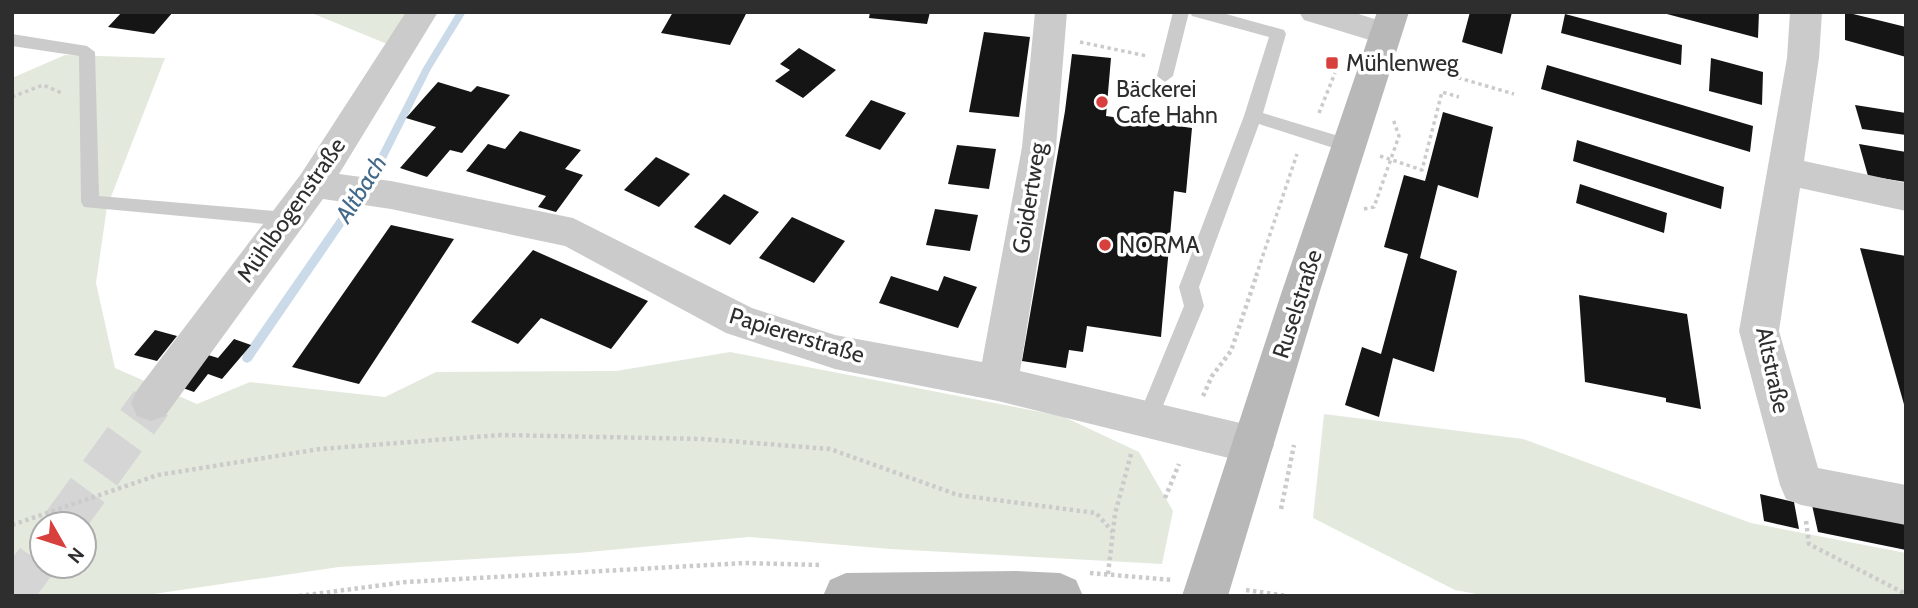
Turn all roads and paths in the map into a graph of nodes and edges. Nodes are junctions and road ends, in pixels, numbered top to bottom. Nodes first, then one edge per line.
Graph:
1 (422, 12) edge
2 (1051, 12) edge
3 (1181, 12) edge
4 (1198, 12) edge
5 (1315, 12) edge
6 (1806, 12) edge
7 (1389, 23) edge
8 (12, 40) edge
9 (1087, 43) dead end
10 (1409, 63) dead end
11 (1167, 69) joint
12 (1514, 94) dead end
13 (12, 97) edge
14 (1459, 97) dead end
15 (88, 103) junction
16 (1253, 116) junction
17 (1312, 135) junction
18 (1349, 146) junction
19 (1785, 171) junction
20 (314, 184) junction
21 (1906, 197) edge
22 (287, 219) junction
23 (998, 383) junction
24 (151, 403) tunnel mouth
25 (1147, 420) junction
26 (1189, 432) junction
27 (1252, 445) junction
28 (1801, 485) junction
29 (1164, 498) dead end
30 (1906, 505) edge
31 (12, 525) edge
32 (1113, 532) junction
33 (1108, 574) junction
34 (836, 581) edge
35 (1071, 584) edge
36 (1204, 588) edge
37 (1906, 593) edge
38 (299, 596) edge
39 (1287, 596) edge

1 - 20 street, Mühlbogenstraße
2 - 23 street, Goidertweg
3 - 11 lane
4 - 16 lane
5 - 7 street
6 - 19 street, Altstraße
7 - 18 main road, Ruselstraße
8 - 15 lane
9 - 11 path
10 - 12 path
13 - 15 path
14 - 18 path
15 - 22 lane
16 - 17 lane
16 - 25 lane
17 - 18 lane
17 - 26 path
18 - 27 main road, Ruselstraße
19 - 21 street
19 - 28 street, Altstraße
20 - 22 street, Mühlbogenstraße
20 - 23 street, Papiererstraße
22 - 24 street, Mühlbogenstraße
23 - 25 street, Papiererstraße
25 - 26 street, Papiererstraße
26 - 27 street, Papiererstraße
26 - 29 path
26 - 32 path
27 - 36 main road, Ruselstraße
28 - 30 street
28 - 37 path
31 - 32 path
32 - 33 path
33 - 35 path
33 - 36 path
34 - 35 main road
34 - 38 path
36 - 39 path

